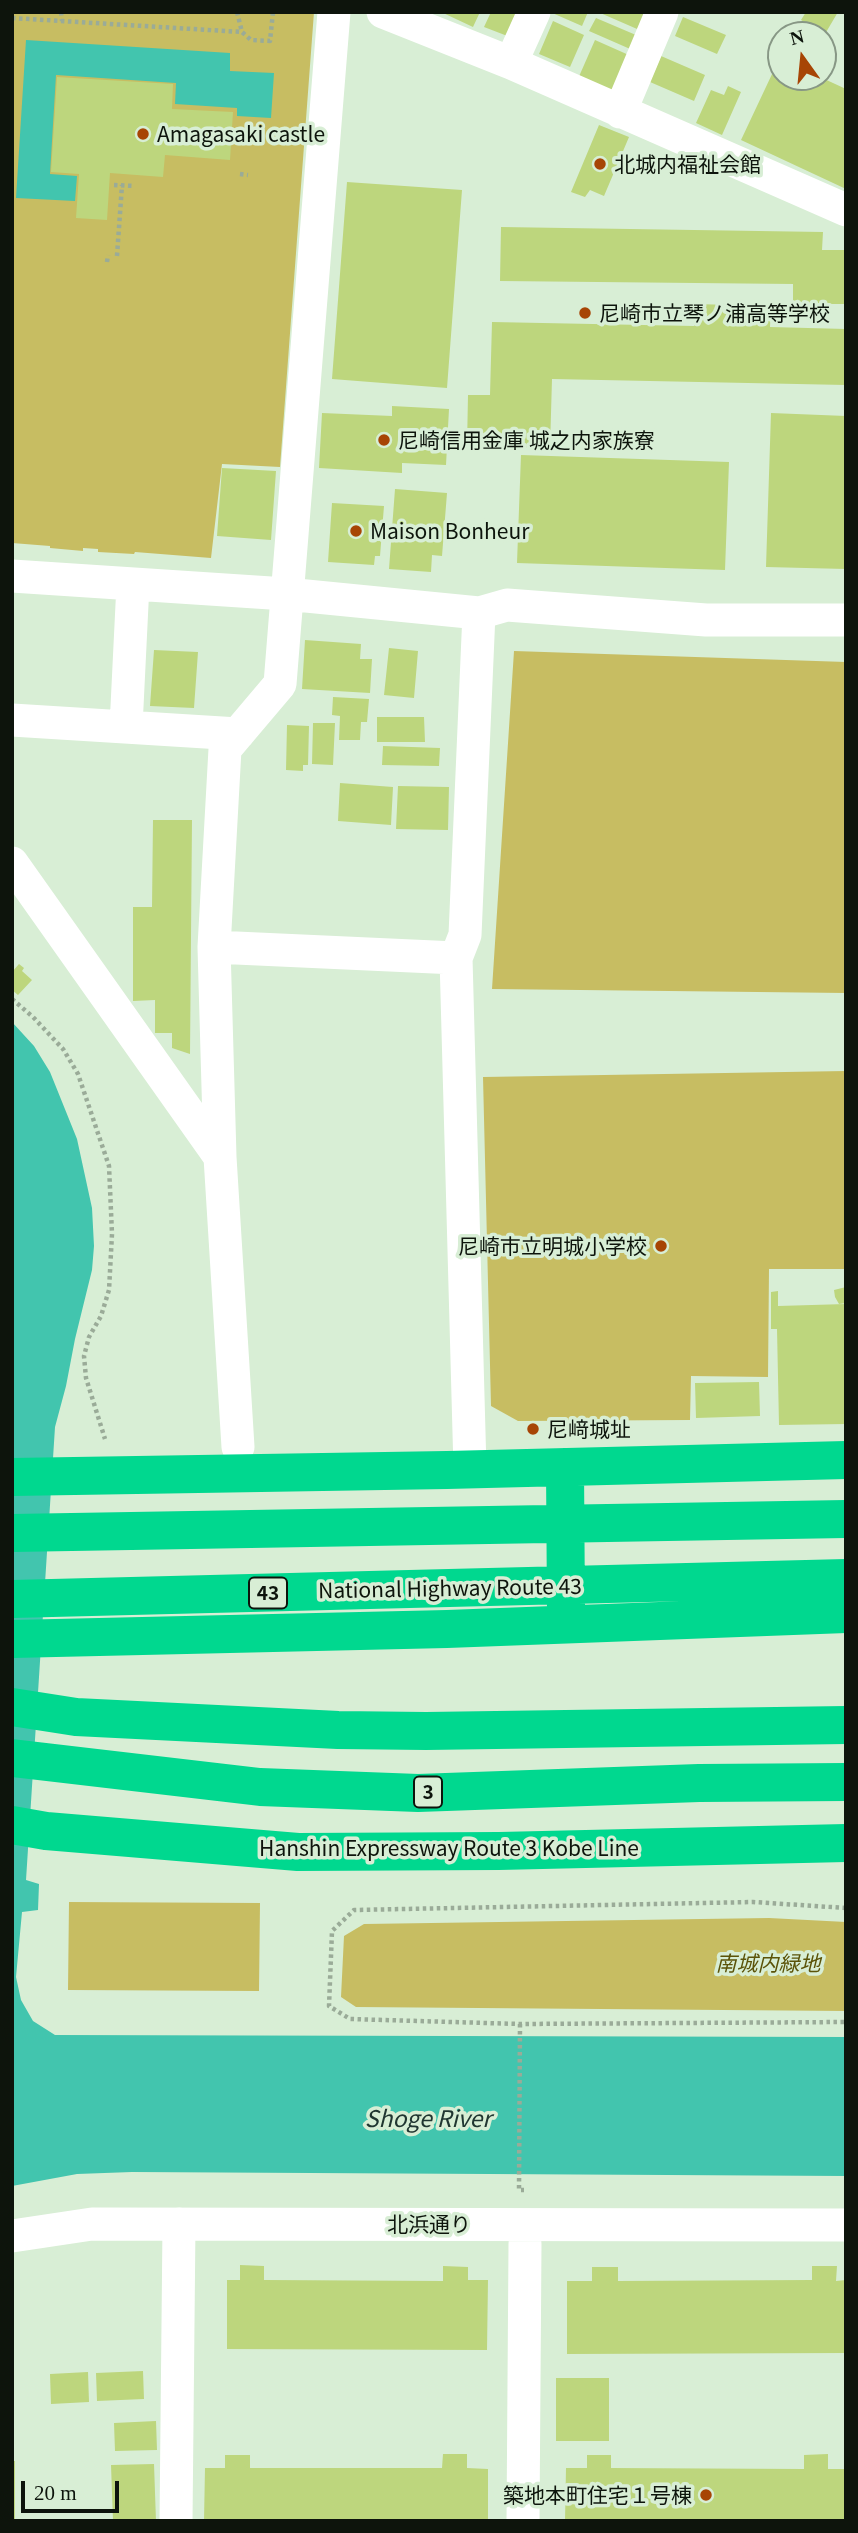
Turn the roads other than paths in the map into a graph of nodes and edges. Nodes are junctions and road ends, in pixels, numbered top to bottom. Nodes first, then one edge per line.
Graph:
1 (334, 12) edge
2 (383, 12) edge
3 (534, 12) edge
4 (662, 12) edge
5 (511, 63) junction
6 (620, 112) junction
7 (846, 210) edge
8 (12, 576) edge
9 (133, 584) junction
10 (286, 594) junction
11 (479, 613) junction
12 (846, 621) edge
13 (12, 720) edge
14 (126, 727) junction
15 (238, 734) junction
16 (12, 863) edge
17 (214, 947) junction
18 (456, 958) junction
19 (220, 1157) junction
20 (238, 1447) dead end
21 (846, 1460) edge
22 (565, 1467) junction
23 (470, 1469) junction
24 (30, 1477) edge
25 (846, 1519) edge
26 (30, 1533) edge
27 (846, 1578) edge
28 (30, 1599) edge
29 (846, 1614) edge
30 (566, 1624) junction
31 (29, 1639) edge
32 (12, 1707) edge
33 (846, 1725) edge
34 (12, 1758) edge
35 (846, 1782) edge
36 (12, 1825) edge
37 (846, 1843) edge
38 (178, 2224) junction
39 (846, 2225) edge
40 (12, 2236) edge
41 (525, 2244) dead end
42 (176, 2521) edge
43 (523, 2521) edge

1 - 10 street
2 - 5 street
3 - 5 street
4 - 6 street
5 - 6 street
6 - 7 street
8 - 9 street
9 - 10 street
9 - 14 street
10 - 11 street
10 - 15 street
11 - 12 street
11 - 18 street
13 - 14 street
14 - 15 street
15 - 17 street
16 - 19 street
17 - 18 street
17 - 19 street
18 - 23 street
19 - 20 street
21 - 22 highway
22 - 23 highway
22 - 30 highway
23 - 24 highway
25 - 26 highway
27 - 28 highway, National Highway Route 43 / 43
29 - 30 highway
30 - 31 highway
32 - 33 highway
34 - 35 highway, 3
36 - 37 highway, Hanshin Expressway Route 3 Kobe Line
38 - 39 street, 北浜通り
38 - 40 street, 北浜通り
38 - 42 street
41 - 43 street

